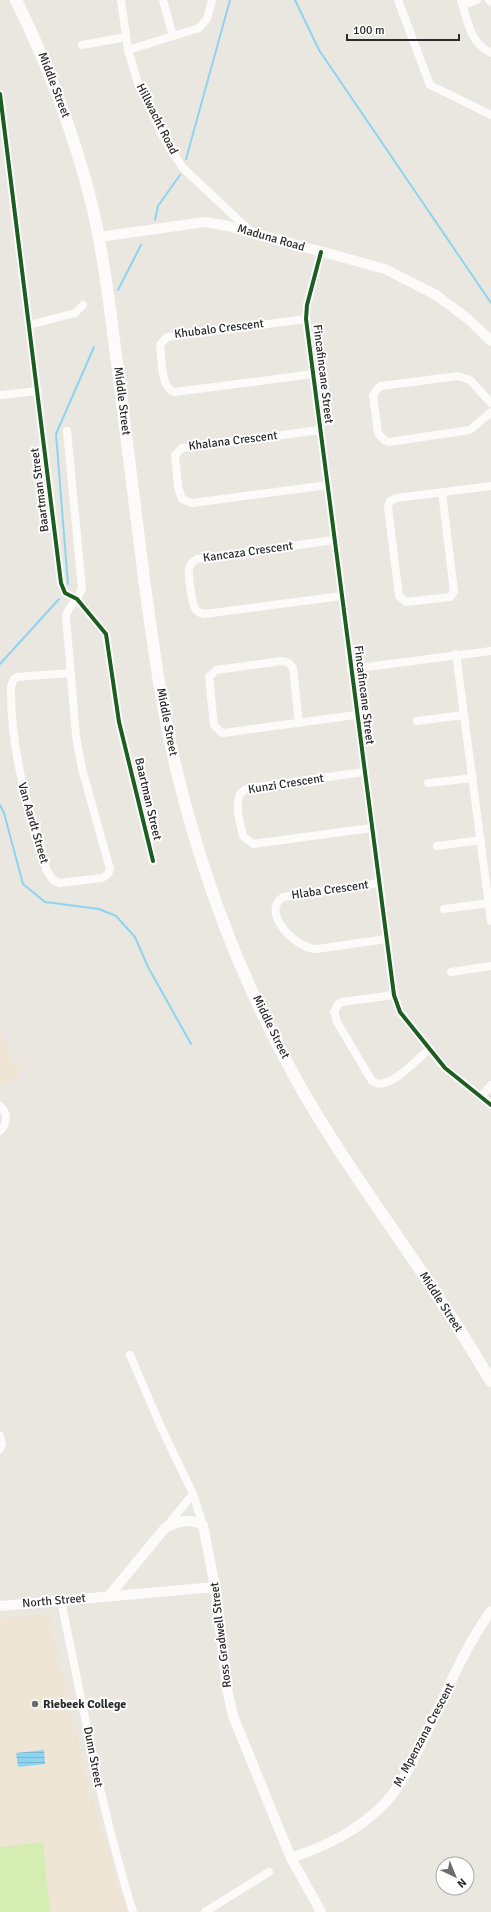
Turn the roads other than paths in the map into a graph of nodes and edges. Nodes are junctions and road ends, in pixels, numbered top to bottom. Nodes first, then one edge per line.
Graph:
1 (16, 0) edge
2 (121, 0) edge
3 (163, 0) edge
4 (212, 0) edge
5 (398, 0) edge
6 (477, 0) edge
7 (462, 2) edge
8 (173, 36) junction
9 (126, 37) junction
10 (82, 45) dead end
11 (128, 50) junction
12 (491, 53) edge
13 (0, 94) edge
14 (491, 115) edge
15 (251, 232) junction
16 (99, 238) junction
17 (321, 252) junction
18 (83, 305) dead end
19 (306, 319) junction
20 (29, 325) junction
21 (491, 341) edge
22 (313, 374) junction
23 (38, 391) junction
24 (0, 396) edge
25 (491, 403) edge
26 (491, 412) edge
27 (320, 430) junction
28 (67, 431) dead end
29 (328, 485) junction
30 (491, 486) edge
31 (442, 492) junction
32 (334, 540) junction
33 (342, 596) junction
34 (77, 600) junction
35 (491, 651) edge
36 (456, 654) junction
37 (350, 669) junction
38 (70, 673) junction
39 (356, 715) junction
40 (464, 715) junction
41 (417, 722) dead end
42 (299, 723) junction
43 (364, 772) junction
44 (473, 778) junction
45 (428, 784) dead end
46 (371, 828) junction
47 (481, 840) junction
48 (437, 846) dead end
49 (153, 861) dead end
50 (379, 883) junction
51 (489, 903) junction
52 (444, 909) dead end
53 (491, 921) edge
54 (386, 939) junction
55 (491, 966) edge
56 (451, 972) dead end
57 (394, 995) junction
58 (430, 1049) junction
59 (491, 1085) edge
60 (481, 1097) junction
61 (491, 1105) edge
62 (0, 1106) edge
63 (0, 1131) edge
64 (130, 1355) dead end
65 (491, 1381) edge
66 (193, 1494) junction
67 (203, 1525) junction
68 (165, 1528) junction
69 (216, 1587) junction
70 (108, 1597) junction
71 (61, 1601) junction
72 (0, 1606) edge
73 (491, 1611) edge
74 (291, 1858) junction
75 (268, 1872) dead end
76 (133, 1912) edge
77 (205, 1912) edge
78 (321, 1912) edge

1 - 16 main road, Middle Street
2 - 9 street, Hillwacht Road
3 - 8 street
4 - 8 street
5 - 14 street
6 - 7 street
7 - 12 street
8 - 11 street
9 - 10 street
9 - 11 street, Hillwacht Road
11 - 15 street, Hillwacht Road
13 - 20 street, Baartman Street
15 - 16 street, Maduna Road
15 - 17 street, Maduna Road
16 - 65 main road, Middle Street
17 - 19 street, Fincafincane Street
17 - 21 street, Maduna Road
18 - 20 street
19 - 22 street, Fincafincane Street
19 - 22 street, Khubalo Crescent
20 - 23 street, Baartman Street
22 - 27 street, Fincafincane Street
23 - 24 street
23 - 34 street, Baartman Street
25 - 26 street
27 - 29 street, Fincafincane Street
27 - 29 street, Khalana Crescent
28 - 34 street
29 - 32 street, Fincafincane Street
30 - 31 street
31 - 31 street
32 - 33 street, Fincafincane Street
32 - 33 street, Kancaza Crescent
33 - 37 street, Fincafincane Street
34 - 38 street, Van Aardt Street
34 - 49 street, Baartman Street
35 - 36 street
36 - 37 street
36 - 40 street
37 - 39 street, Fincafincane Street
38 - 38 street, Van Aardt Street
39 - 42 street
39 - 43 street, Fincafincane Street
40 - 41 street
40 - 44 street
42 - 42 street
43 - 46 street, Fincafincane Street
43 - 46 street, Kunzi Crescent
44 - 45 street
44 - 47 street
46 - 50 street, Fincafincane Street
47 - 48 street
47 - 51 street
50 - 54 street, Fincafincane Street
50 - 54 street, Hlaba Crescent
51 - 52 street
51 - 53 street
54 - 57 street, Fincafincane Street
55 - 56 street
57 - 58 street, Fincafincane Street
57 - 58 street
58 - 60 street, Fincafincane Street
59 - 60 street
60 - 61 street, Fincafincane Street
62 - 63 street
64 - 66 street, Ross Gradwell Street
66 - 67 street, Ross Gradwell Street
66 - 68 street
67 - 68 street
67 - 69 street, Ross Gradwell Street
68 - 70 street
69 - 70 street, North Street
69 - 74 street, Ross Gradwell Street
70 - 71 street, North Street
71 - 72 street, North Street
71 - 76 street, Dunn Street
73 - 74 street, M. Mpenzana Crescent
74 - 78 street, Ross Gradwell Street
75 - 77 street

